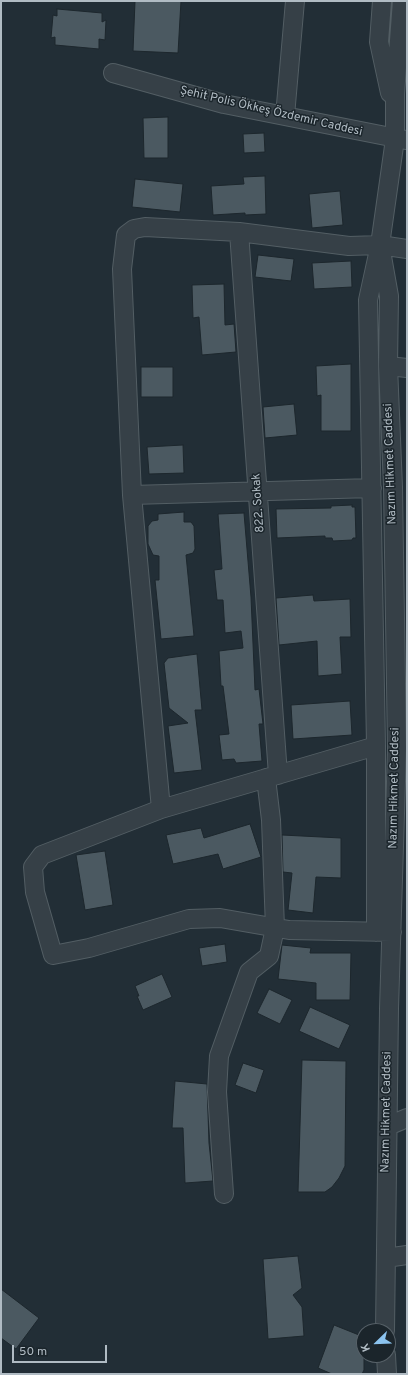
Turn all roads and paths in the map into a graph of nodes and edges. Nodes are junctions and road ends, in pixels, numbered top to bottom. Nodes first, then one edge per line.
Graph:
1 (295, 1) edge
2 (382, 1) edge
3 (402, 1) edge
4 (113, 73) dead end
5 (285, 116) junction
6 (399, 134) edge
7 (239, 232) junction
8 (380, 245) junction
9 (407, 249) edge
10 (388, 366) junction
11 (407, 368) edge
12 (372, 488) junction
13 (258, 493) junction
14 (132, 495) junction
15 (401, 608) edge
16 (376, 746) junction
17 (402, 749) edge
18 (272, 776) junction
19 (161, 808) junction
20 (275, 928) junction
21 (384, 932) junction
22 (407, 1118) edge
23 (388, 1126) junction
24 (224, 1194) dead end
25 (407, 1255) edge
26 (386, 1258) junction
27 (385, 1323) edge
28 (386, 1363) edge
29 (386, 1374) edge

1 - 5 street
2 - 6 street
3 - 6 street, Nazım Hikmet Caddesi
4 - 5 street, Şehit Polis Ökkeş Özdemir Caddesi
5 - 6 street, Şehit Polis Ökkeş Özdemir Caddesi
6 - 8 street, Nazım Hikmet Caddesi
7 - 8 street
7 - 13 street, 822. Sokak
7 - 14 street
8 - 9 street
8 - 10 street, Nazım Hikmet Caddesi
8 - 12 street, Nazım Hikmet Caddesi
10 - 11 street
10 - 15 street, Nazım Hikmet Caddesi
12 - 13 street
12 - 16 street, Nazım Hikmet Caddesi
13 - 14 street
13 - 18 street, 822. Sokak
14 - 19 street
15 - 17 street, Nazım Hikmet Caddesi
16 - 18 street
16 - 21 street, Nazım Hikmet Caddesi
17 - 21 street, Nazım Hikmet Caddesi
18 - 19 street
18 - 20 street, 822. Sokak
19 - 20 street
20 - 21 street
20 - 24 street, 822. Sokak
21 - 23 street, Nazım Hikmet Caddesi
22 - 23 street
23 - 26 street, Nazım Hikmet Caddesi
25 - 26 street
26 - 27 street, Nazım Hikmet Caddesi
28 - 29 street

